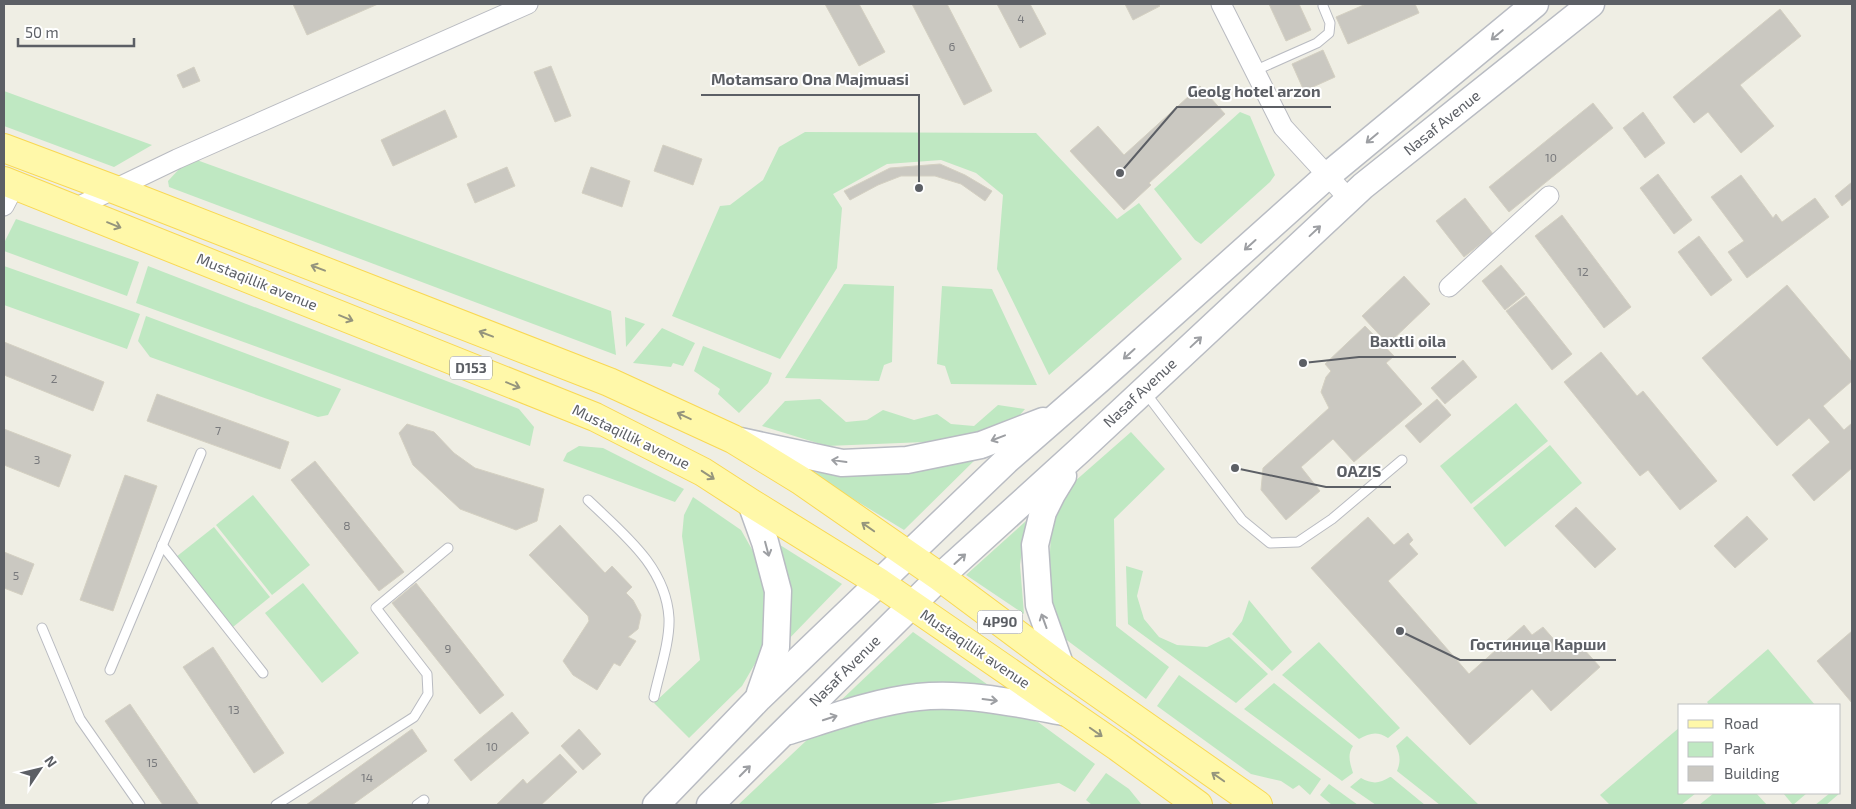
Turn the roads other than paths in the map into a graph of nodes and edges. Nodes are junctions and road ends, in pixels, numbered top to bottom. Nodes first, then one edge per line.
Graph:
1 (528, 4) edge
2 (1221, 4) edge
3 (1535, 4) edge
4 (1590, 4) edge
5 (1323, 6) dead end
6 (1254, 71) junction
7 (16, 153) edge
8 (1327, 176) junction
9 (116, 190) junction
10 (8, 191) edge
11 (1549, 196) dead end
12 (1349, 199) junction
13 (73, 209) junction
14 (1449, 287) dead end
15 (1144, 390) junction
16 (1060, 414) junction
17 (733, 439) junction
18 (1080, 450) junction
19 (201, 453) dead end
20 (1402, 460) dead end
21 (588, 500) dead end
22 (751, 504) junction
23 (162, 545) junction
24 (448, 548) dead end
25 (908, 555) junction
26 (940, 577) junction
27 (880, 583) junction
28 (911, 606) junction
29 (42, 628) dead end
30 (1061, 667) junction
31 (110, 670) dead end
32 (263, 673) dead end
33 (654, 697) dead end
34 (758, 698) junction
35 (1069, 713) junction
36 (784, 733) junction
37 (668, 802) edge
38 (140, 805) edge
39 (276, 805) edge
40 (710, 805) edge
41 (1198, 805) edge
42 (1258, 805) edge

1 - 9 street
2 - 6 street
3 -> 8 main road
4 - 12 main road, Nasaf Avenue
5 - 6 lane
6 - 8 street
7 - 9 main road, D153
7 - 10 main road
8 - 12 street
8 -> 16 main road
9 - 13 street
17 -> 9 main road, D153
10 - 13 main road, Mustaqillik avenue / D153
11 - 14 street
15 -> 12 main road, Nasaf Avenue
13 -> 22 main road, Mustaqillik avenue / D153
15 - 18 main road, Nasaf Avenue
15 - 20 lane
16 -> 17 main road
16 - 25 main road
25 -> 17 main road, D153
26 -> 18 main road, Nasaf Avenue
30 -> 18 main road
19 - 23 lane
21 - 33 lane
22 - 27 main road, Mustaqillik avenue / D153
22 -> 34 main road
23 - 31 lane
23 - 32 lane
24 - 39 lane
25 - 26 main road, D153
25 - 27 main road
26 - 28 main road, Nasaf Avenue
26 - 30 main road, 4P90
27 - 28 main road, Mustaqillik avenue / D153
27 - 34 main road
28 - 35 main road, Mustaqillik avenue
28 - 36 main road, Nasaf Avenue
29 - 38 lane
42 -> 30 main road
34 - 37 main road
36 -> 35 main road
35 -> 41 main road, Mustaqillik avenue
40 -> 36 main road, Nasaf Avenue

